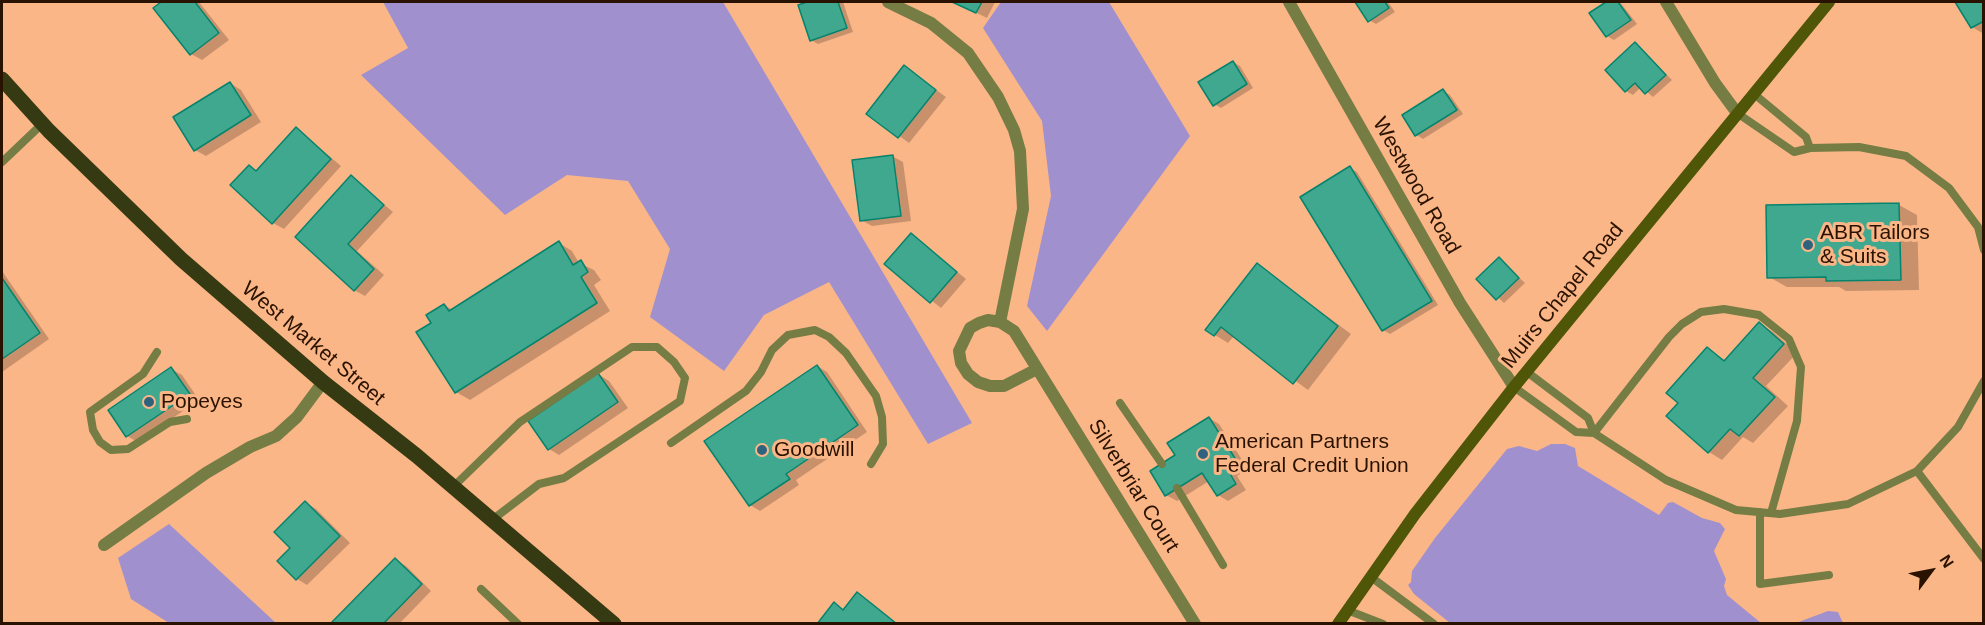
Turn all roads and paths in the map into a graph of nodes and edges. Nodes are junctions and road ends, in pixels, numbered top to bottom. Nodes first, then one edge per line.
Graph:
1 (888, 2) edge
2 (1289, 2) edge
3 (1666, 2) edge
4 (1829, 2) edge
5 (2, 79) edge
6 (1754, 93) junction
7 (1737, 113) junction
8 (42, 124) junction
9 (1810, 148) junction
10 (2, 162) edge
11 (1983, 250) edge
12 (1000, 322) junction
13 (157, 352) dead end
14 (1037, 369) junction
15 (1527, 372) junction
16 (1983, 381) edge
17 (323, 382) junction
18 (1514, 387) junction
19 (1120, 403) dead end
20 (187, 419) dead end
21 (1594, 433) junction
22 (671, 443) dead end
23 (871, 464) dead end
24 (1162, 464) dead end
25 (1917, 471) junction
26 (453, 487) junction
27 (1177, 488) dead end
28 (1760, 512) junction
29 (1771, 513) junction
30 (492, 520) junction
31 (104, 545) dead end
32 (1983, 559) edge
33 (1223, 565) dead end
34 (1829, 575) dead end
35 (1371, 577) junction
36 (481, 589) dead end
37 (1347, 610) junction
38 (518, 624) edge
39 (614, 624) edge
40 (1196, 624) edge
41 (1338, 624) edge
42 (1383, 624) edge
43 (1434, 624) edge

1 - 12 street
2 - 18 street, Westwood Road
3 - 7 street
4 - 6 main road, Muirs Chapel Road
5 - 8 main road, West Market Street
6 - 7 main road, Muirs Chapel Road
6 - 9 lane
7 - 9 lane
7 - 15 main road, Muirs Chapel Road
8 - 10 lane
8 - 17 main road, West Market Street
9 - 11 lane
12 - 14 street, Silverbriar Court
12 - 14 street
13 - 20 lane
14 - 40 street, Silverbriar Court
15 - 18 main road, Muirs Chapel Road
15 - 21 lane
16 - 25 lane
17 - 26 main road, West Market Street
17 - 31 street
18 - 21 lane
18 - 35 main road, Muirs Chapel Road
19 - 24 lane
21 - 28 lane
21 - 29 lane
22 - 23 lane
25 - 29 lane
25 - 32 lane
26 - 30 main road, West Market Street
26 - 30 lane
27 - 33 lane
28 - 29 lane
28 - 34 lane
30 - 39 main road, West Market Street
35 - 37 main road, Muirs Chapel Road
35 - 43 lane
36 - 38 lane
37 - 41 main road, Muirs Chapel Road
37 - 42 lane

